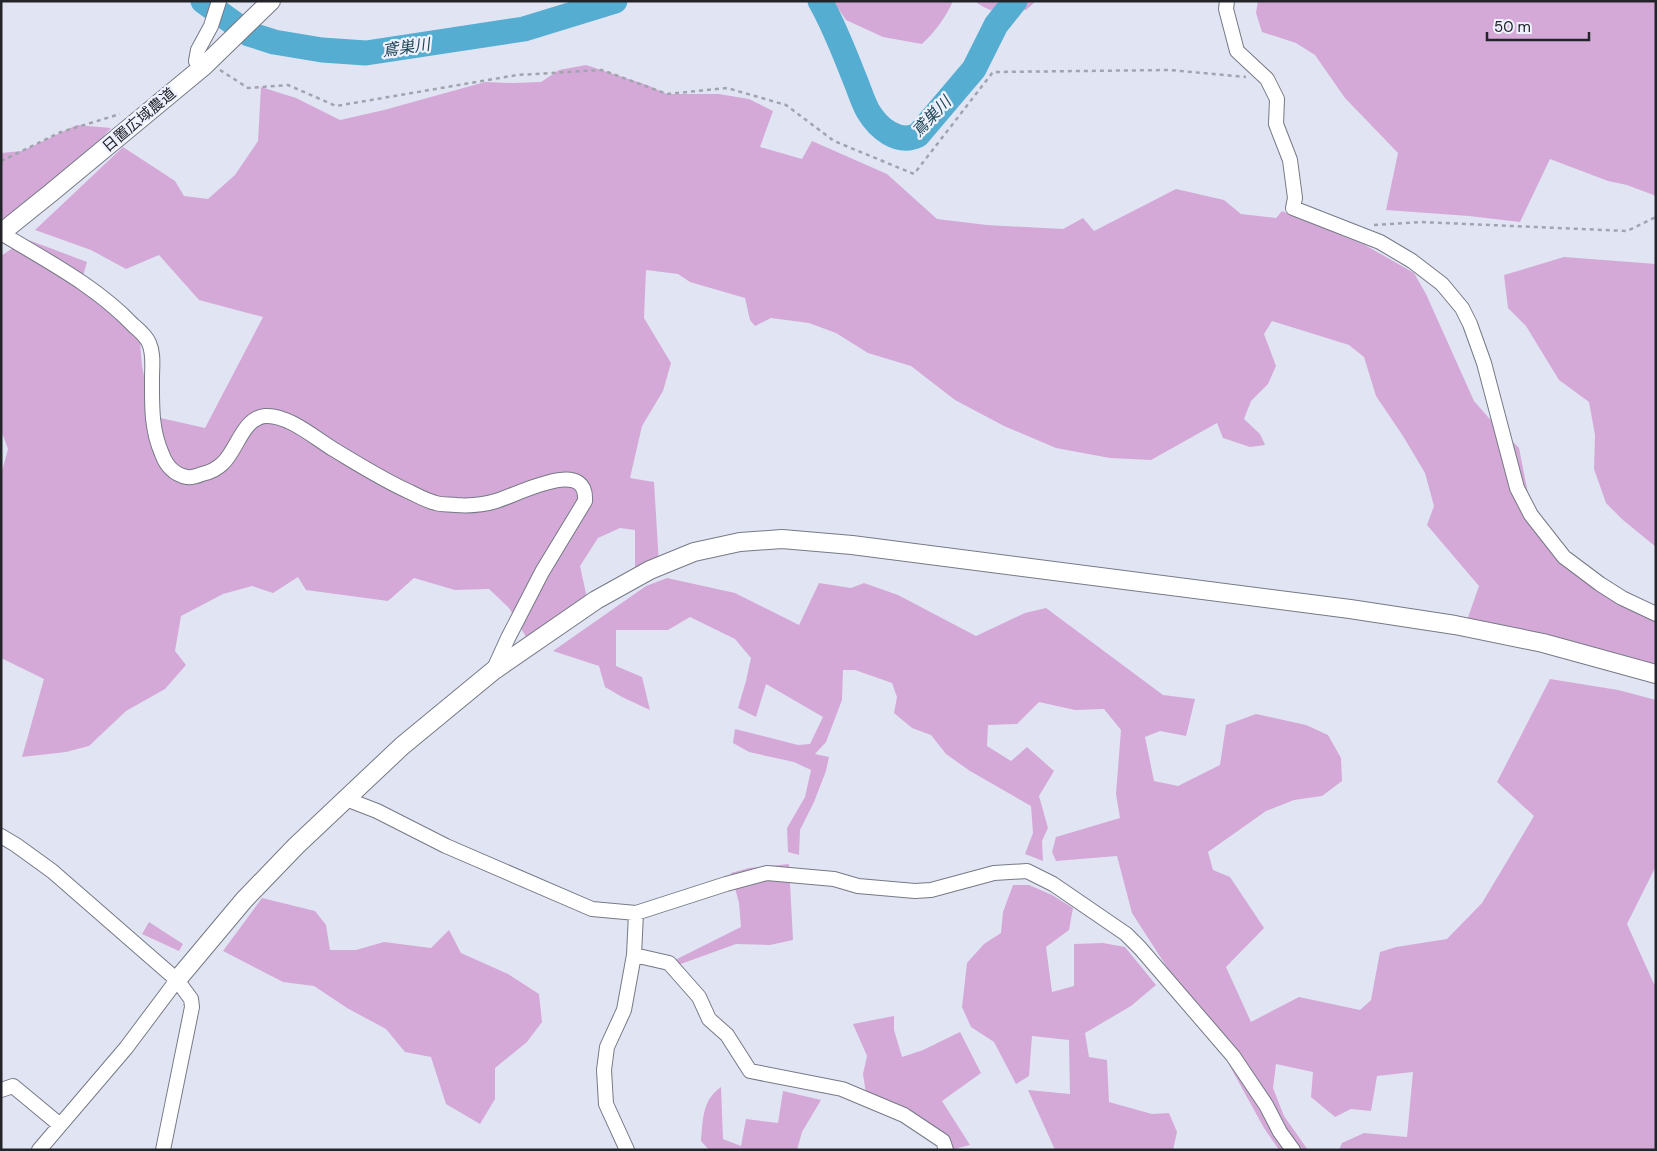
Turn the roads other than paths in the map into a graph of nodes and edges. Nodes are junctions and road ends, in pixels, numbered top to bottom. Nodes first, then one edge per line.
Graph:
1 (219, 1) edge
2 (271, 1) edge
3 (1228, 1) edge
4 (210, 67) junction
5 (1, 233) edge
6 (1656, 614) edge
7 (494, 671) junction
8 (1656, 674) edge
9 (346, 799) junction
10 (1, 836) edge
11 (636, 913) junction
12 (634, 955) junction
13 (178, 980) junction
14 (1, 1090) edge
15 (60, 1125) junction
16 (39, 1150) edge
17 (163, 1150) edge
18 (627, 1150) edge
19 (946, 1150) edge
20 (1293, 1150) edge

1 - 4 street
2 - 4 street, 日置広域農道
3 - 6 street
4 - 5 street, 日置広域農道
5 - 7 street
7 - 8 street
7 - 9 street
9 - 11 street
9 - 13 street
10 - 13 street
11 - 12 street
11 - 20 street
12 - 18 street
12 - 19 street
13 - 15 street
13 - 17 street
14 - 15 street
15 - 16 street

